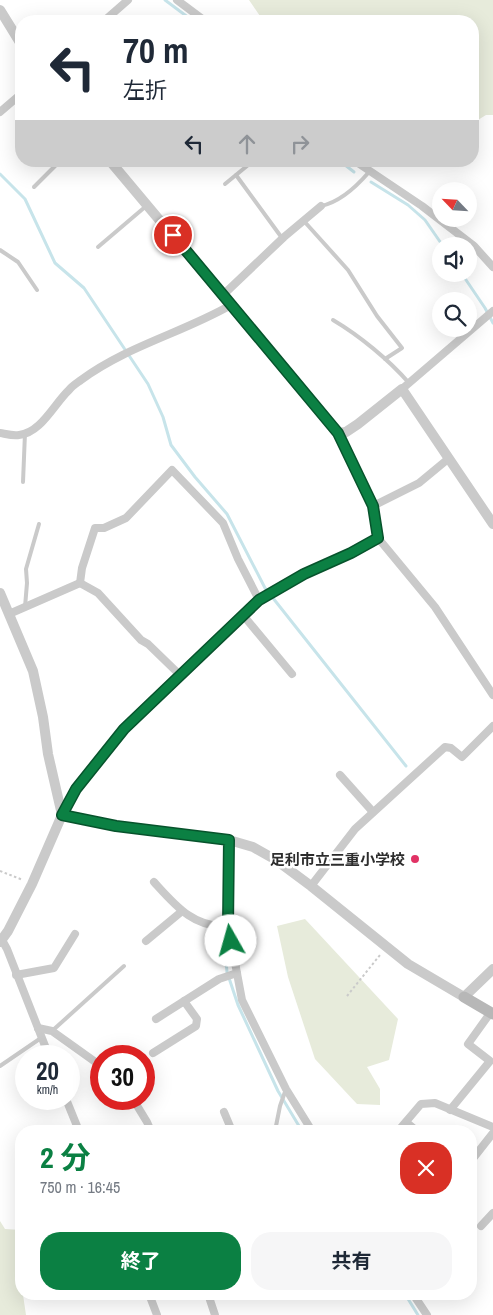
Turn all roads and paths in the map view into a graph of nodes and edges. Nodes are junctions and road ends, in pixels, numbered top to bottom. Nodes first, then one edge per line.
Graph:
1 (128, 0) edge
2 (177, 0) edge
3 (0, 10) edge
4 (111, 15) edge
5 (198, 15) edge
6 (15, 34) edge
7 (15, 99) edge
8 (0, 112) edge
9 (54, 167) edge
10 (115, 167) edge
11 (246, 167) edge
12 (364, 167) edge
13 (370, 171) junction
14 (236, 175) junction
15 (225, 184) dead end
16 (34, 187) dead end
17 (147, 205) junction
18 (321, 206) joint
19 (303, 220) junction
20 (282, 238) junction
21 (98, 247) dead end
22 (0, 250) edge
23 (493, 267) edge
24 (36, 290) dead end
25 (224, 295) junction
26 (231, 305) junction
27 (493, 311) edge
28 (334, 320) dead end
29 (385, 359) junction
30 (406, 386) junction
31 (0, 433) edge
32 (25, 433) junction
33 (338, 433) junction
34 (448, 460) junction
35 (23, 482) dead end
36 (373, 506) junction
37 (39, 524) dead end
38 (493, 524) edge
39 (378, 538) junction
40 (80, 583) junction
41 (0, 593) edge
42 (259, 600) junction
43 (25, 607) junction
44 (9, 614) junction
45 (243, 615) junction
46 (292, 674) dead end
47 (181, 676) junction
48 (493, 695) edge
49 (493, 726) edge
50 (340, 775) dead end
51 (373, 812) junction
52 (62, 815) junction
53 (229, 840) junction
54 (0, 871) edge
55 (24, 881) dead end
56 (154, 882) dead end
57 (311, 886) junction
58 (181, 912) junction
59 (228, 925) junction
60 (75, 934) dead end
61 (1, 941) edge
62 (146, 941) dead end
63 (386, 947) junction
64 (124, 966) dead end
65 (493, 969) edge
66 (237, 973) junction
67 (16, 975) junction
68 (347, 996) dead end
69 (464, 997) junction
70 (184, 1001) junction
71 (492, 1013) edge
72 (156, 1018) dead end
73 (38, 1028) junction
74 (52, 1031) junction
75 (42, 1038) junction
76 (45, 1045) edge
77 (155, 1052) edge
78 (90, 1058) edge
79 (0, 1066) edge
80 (286, 1089) junction
81 (70, 1110) edge
82 (140, 1110) edge
83 (450, 1110) junction
84 (224, 1112) dead end
85 (406, 1122) junction
86 (77, 1125) edge
87 (149, 1125) edge
88 (229, 1125) edge
89 (276, 1125) edge
90 (308, 1125) edge
91 (403, 1125) edge
92 (410, 1125) edge
93 (493, 1127) edge
94 (493, 1133) edge
95 (477, 1153) edge
96 (493, 1213) edge
97 (481, 1226) dead end
98 (151, 1300) edge
99 (210, 1300) edge
100 (417, 1300) edge
101 (157, 1315) edge
102 (215, 1315) edge
103 (427, 1315) edge

1 - 4 street
2 - 5 street
3 - 6 street
7 - 8 street
9 - 16 lane
10 - 17 street
11 - 14 lane
12 - 13 street
13 - 18 lane
13 - 23 street
14 - 15 lane
14 - 20 lane
17 - 21 lane
17 - 25 street
18 - 19 street
19 - 20 street
19 - 29 lane
20 - 25 street
22 - 24 lane
25 - 26 street
26 - 32 street
26 - 33 street
27 - 30 street
28 - 29 lane
29 - 30 lane
30 - 33 street
30 - 34 street
31 - 32 street
32 - 35 lane
33 - 36 street
34 - 36 street
34 - 38 street
36 - 39 street
37 - 43 lane
39 - 42 street
39 - 48 street
40 - 42 street
40 - 43 street
40 - 47 street
41 - 44 street
42 - 45 street
43 - 44 street
44 - 52 street
45 - 46 street
45 - 47 street
47 - 52 street
49 - 51 street
50 - 51 street
51 - 57 street
52 - 53 street
52 - 61 street
53 - 57 street
53 - 59 street
54 - 55 path
56 - 58 street
57 - 63 street
58 - 59 street
58 - 62 street
59 - 66 street
60 - 67 street
61 - 67 street
63 - 68 path
63 - 69 street
64 - 74 lane
65 - 69 street
66 - 70 street
66 - 80 street
67 - 73 street
69 - 71 main road
70 - 72 street
70 - 77 street
71 - 83 street
73 - 74 street
73 - 75 street
74 - 78 street
75 - 76 street
75 - 79 lane
80 - 89 lane
80 - 90 street
81 - 86 street
82 - 87 street
83 - 85 street
83 - 93 street
84 - 88 street
85 - 91 street
85 - 92 street
94 - 95 street
96 - 97 street
98 - 101 street
99 - 102 street
100 - 103 street

